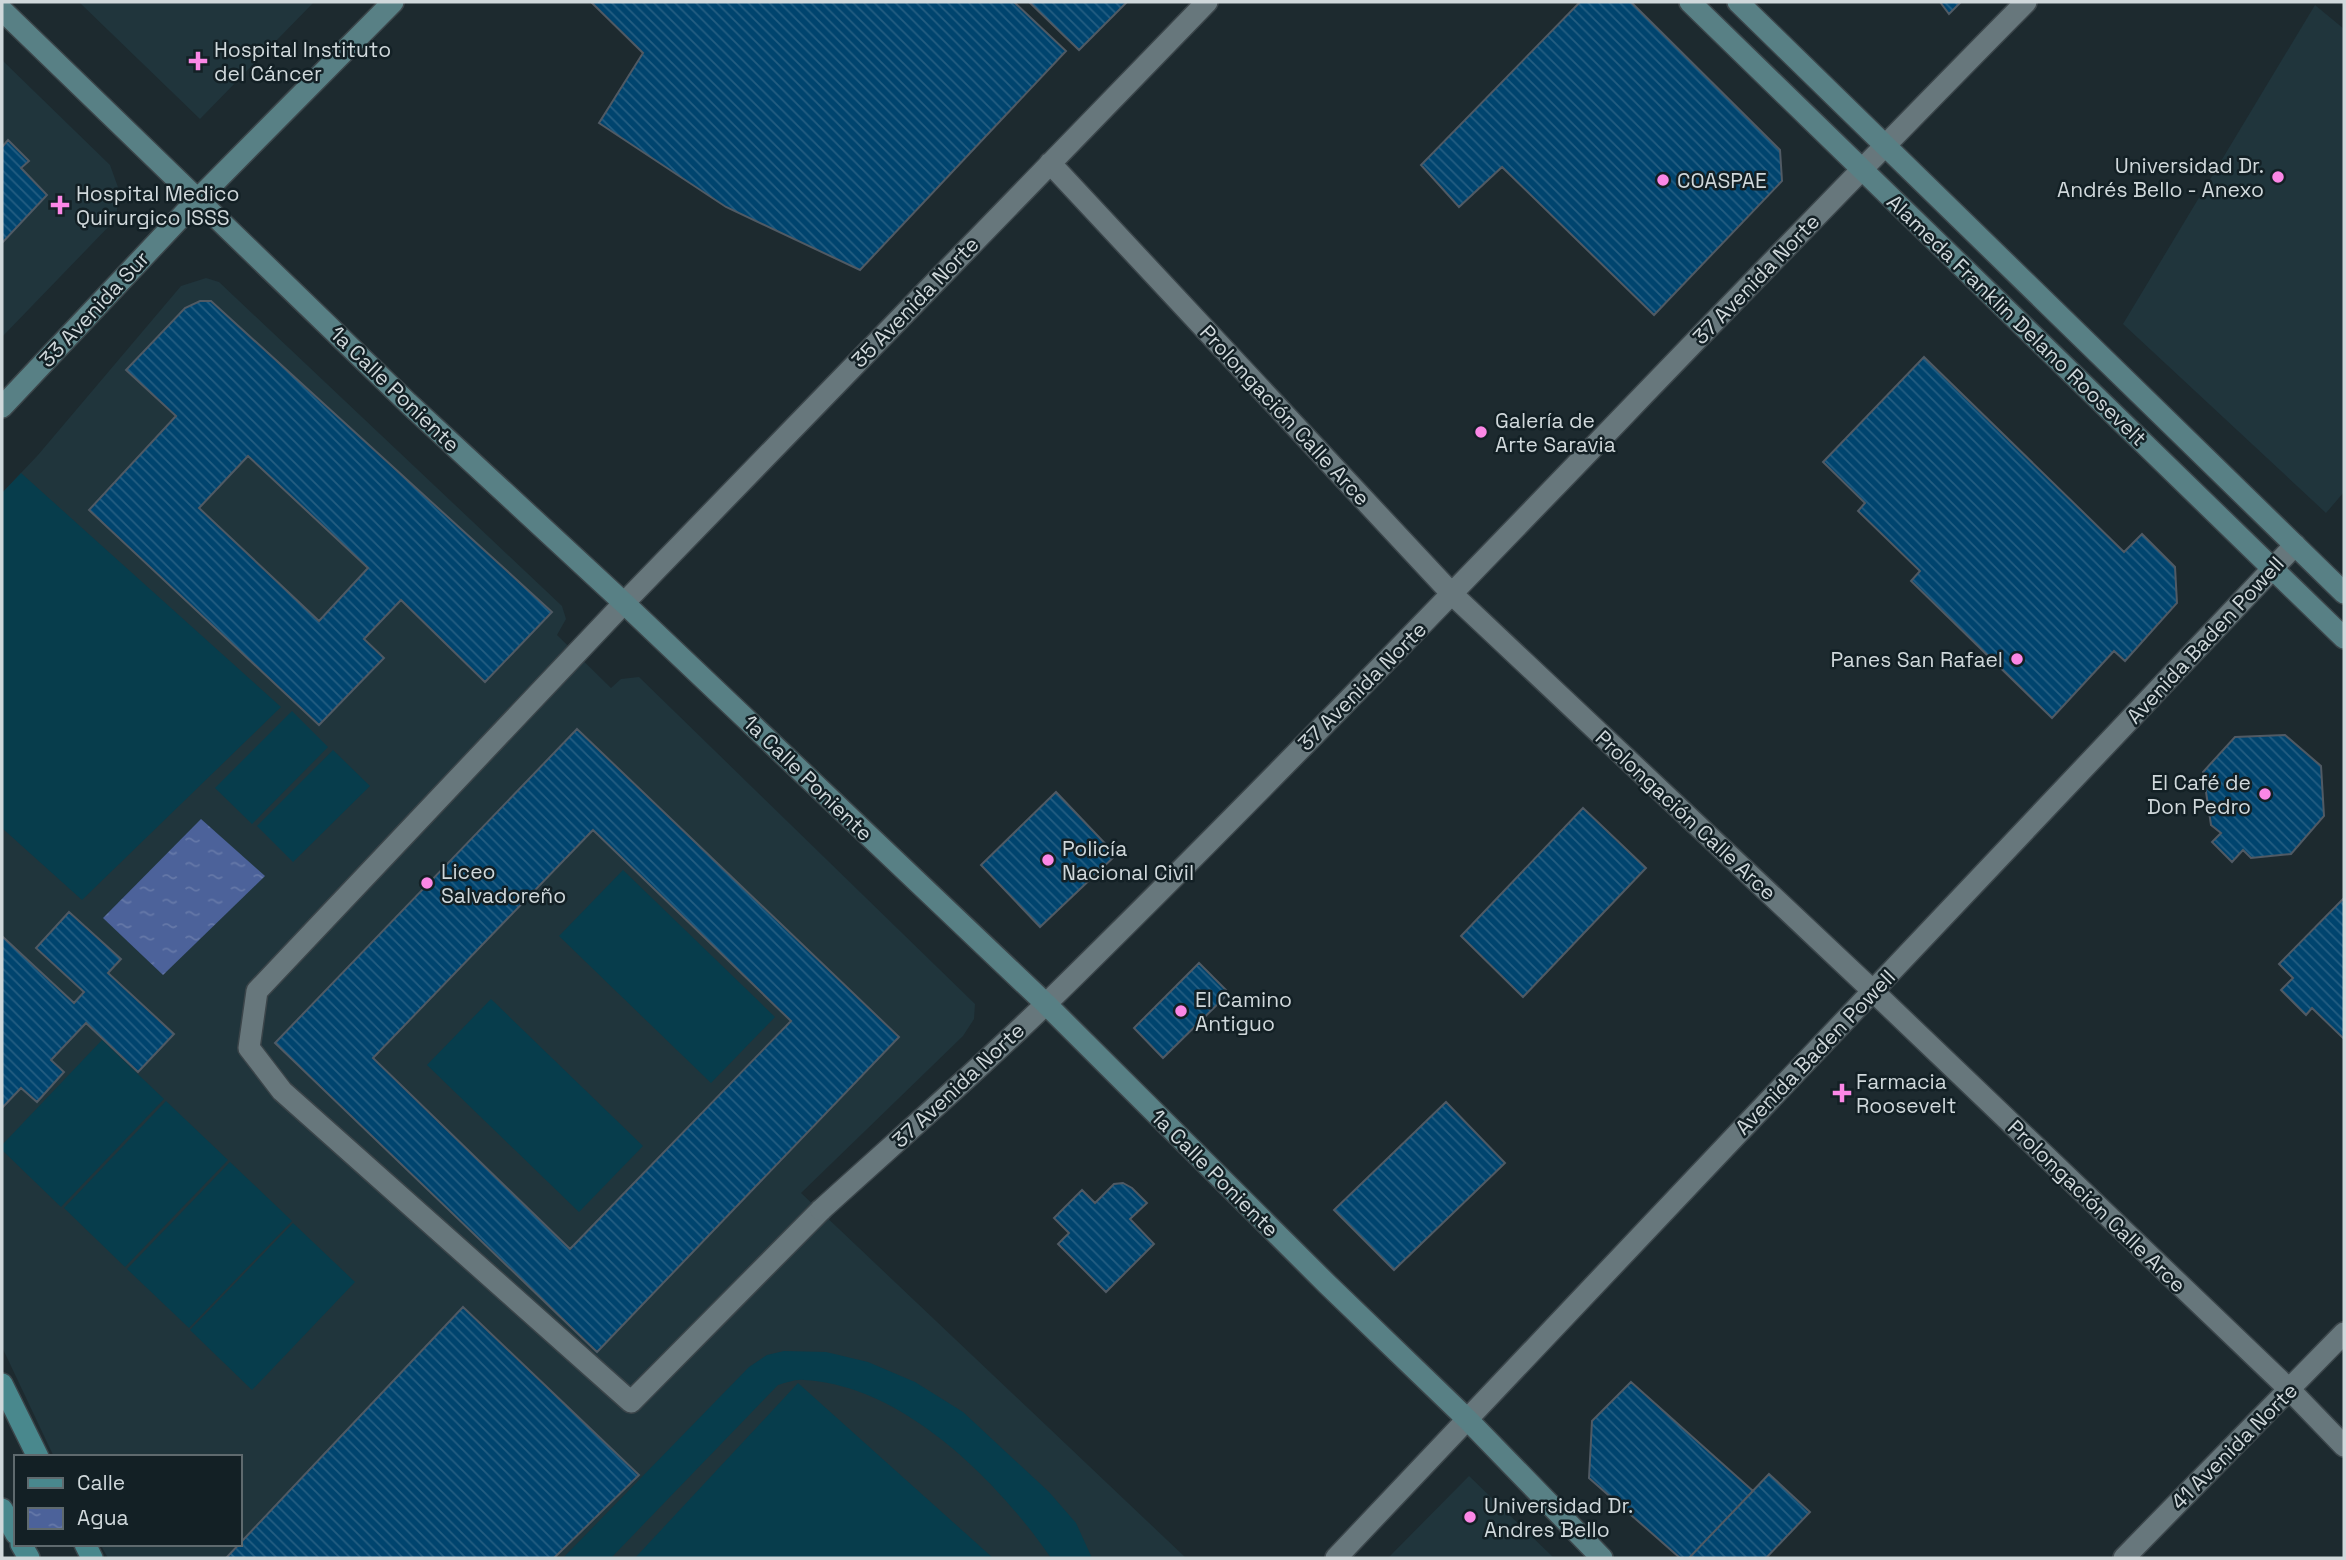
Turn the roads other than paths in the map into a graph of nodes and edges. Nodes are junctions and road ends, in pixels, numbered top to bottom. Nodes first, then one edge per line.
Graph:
1 (393, 2) edge
2 (1207, 2) edge
3 (1690, 2) edge
4 (1738, 2) edge
5 (2026, 2) edge
6 (2, 10) edge
7 (1884, 144) junction
8 (1049, 163) junction
9 (1861, 169) junction
10 (198, 199) junction
11 (2, 407) edge
12 (2295, 545) junction
13 (2273, 568) junction
14 (2344, 593) edge
15 (1453, 595) junction
16 (624, 603) junction
17 (2344, 638) edge
18 (1873, 991) junction
19 (1046, 1004) junction
20 (821, 1210) joint
21 (2344, 1333) edge
22 (2, 1384) edge
23 (2290, 1390) junction
24 (1466, 1419) junction
25 (2344, 1446) edge
26 (37, 1455) edge
27 (2, 1509) edge
28 (14, 1530) edge
29 (1336, 1558) edge
30 (1602, 1558) edge
31 (2124, 1558) edge

1 - 10 street, 33 Avenida Sur
2 - 8 street, 35 Avenida Norte
3 - 9 street, Alameda Franklin Delano Roosevelt
4 - 7 street, Alameda Franklin Delano Roosevelt
5 - 7 street, 37 Avenida Norte
6 - 10 street, 1a Calle Poniente
7 - 9 street, 37 Avenida Norte
7 - 12 street, Alameda Franklin Delano Roosevelt
8 - 15 street, Prolongación Calle Arce
8 - 16 street, 35 Avenida Norte
9 - 13 street, Alameda Franklin Delano Roosevelt
9 - 15 street, 37 Avenida Norte
10 - 11 street, 33 Avenida Sur
10 - 16 street, 1a Calle Poniente
12 - 13 street, Avenida Baden Powell
12 - 14 street, Alameda Franklin Delano Roosevelt
13 - 17 street, Alameda Franklin Delano Roosevelt
13 - 18 street, Avenida Baden Powell
15 - 18 street, Prolongación Calle Arce
15 - 19 street, 37 Avenida Norte
16 - 19 street, 1a Calle Poniente
16 - 20 street, 35 Avenida Norte
18 - 23 street, Prolongación Calle Arce
18 - 24 street, Avenida Baden Powell
19 - 20 street, 37 Avenida Norte
19 - 24 street, 1a Calle Poniente
21 - 23 street, 41 Avenida Norte
22 - 26 main road
23 - 25 street, Prolongación Calle Arce
23 - 31 street, 41 Avenida Norte
24 - 29 street, Avenida Baden Powell
24 - 30 street, 1a Calle Poniente
27 - 28 main road

